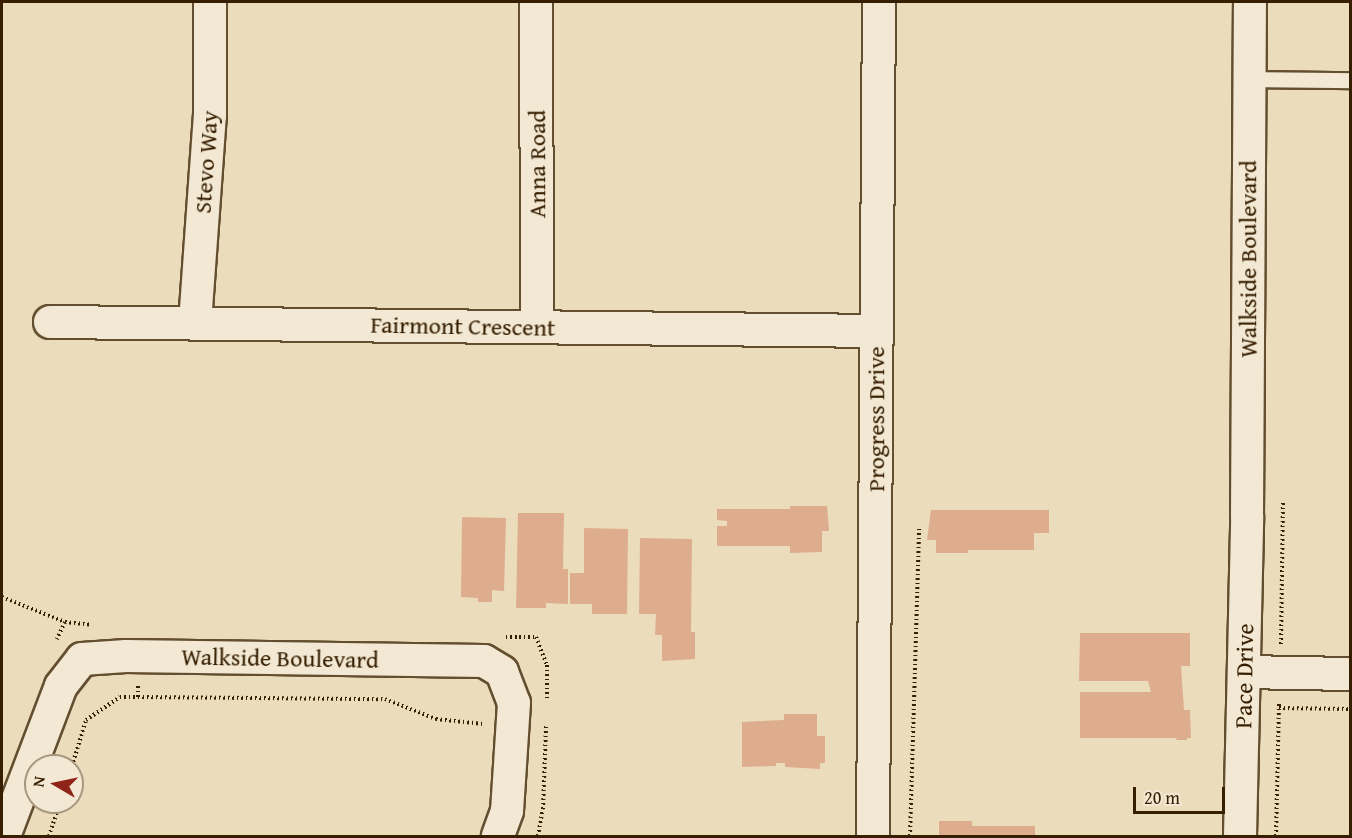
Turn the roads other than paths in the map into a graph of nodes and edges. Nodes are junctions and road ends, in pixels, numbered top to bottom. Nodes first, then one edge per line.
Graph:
1 (210, 2) edge
2 (536, 2) edge
3 (879, 2) edge
4 (1250, 2) edge
5 (1249, 79) junction
6 (1350, 80) edge
7 (50, 321) dead end
8 (195, 323) junction
9 (537, 327) junction
10 (877, 331) junction
11 (1247, 516) joint
12 (1245, 672) junction
13 (1350, 674) edge
14 (4, 837) edge
15 (498, 837) edge
16 (873, 837) edge
17 (1240, 837) edge

1 - 8 street, Stevo Way
2 - 9 street, Anna Road
3 - 10 street, Progress Drive
4 - 5 street, Walkside Boulevard
5 - 6 lane
5 - 11 street, Walkside Boulevard
7 - 8 street, Fairmont Crescent
8 - 9 street, Fairmont Crescent
9 - 10 street, Fairmont Crescent
10 - 16 street, Progress Drive
11 - 12 street, Pace Drive
12 - 13 street
12 - 17 street, Pace Drive
14 - 15 street, Walkside Boulevard

